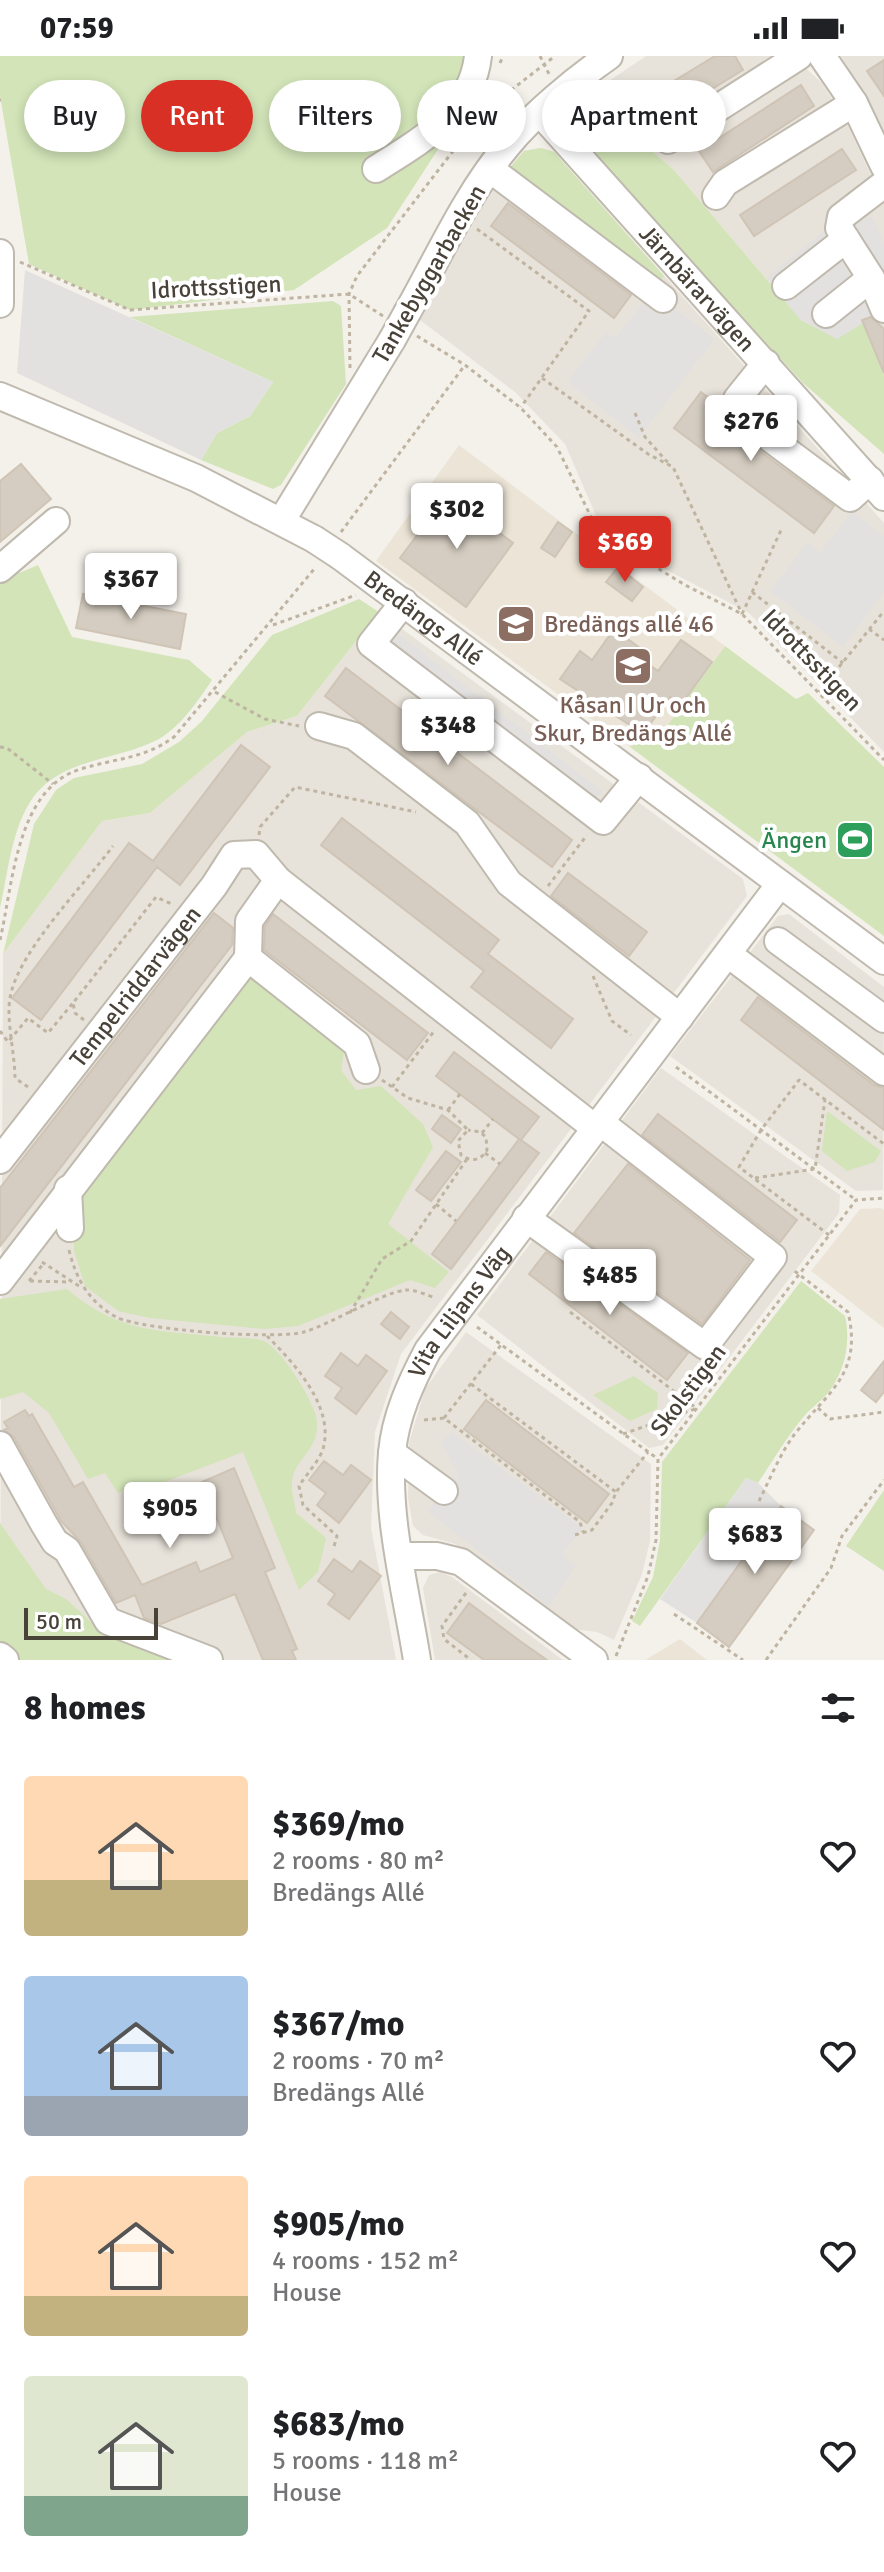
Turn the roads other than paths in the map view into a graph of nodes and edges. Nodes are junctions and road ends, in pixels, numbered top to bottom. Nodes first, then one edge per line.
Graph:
1 (478, 56) edge
2 (609, 56) edge
3 (819, 57) edge
4 (854, 103) junction
5 (726, 108) edge
6 (541, 114) junction
7 (884, 166) edge
8 (376, 169) dead end
9 (490, 169) junction
10 (884, 184) edge
11 (716, 196) dead end
12 (846, 239) junction
13 (0, 256) edge
14 (871, 278) junction
15 (786, 286) dead end
16 (663, 299) dead end
17 (0, 304) edge
18 (884, 309) edge
19 (826, 314) dead end
20 (766, 363) junction
21 (0, 396) edge
22 (877, 488) edge
23 (282, 520) junction
24 (56, 521) dead end
25 (0, 569) edge
26 (404, 602) junction
27 (319, 726) road end
28 (639, 777) junction
29 (278, 880) junction
30 (780, 884) junction
31 (778, 941) dead end
32 (728, 954) junction
33 (248, 958) junction
34 (884, 961) edge
35 (680, 1017) junction
36 (884, 1019) edge
37 (366, 1070) road end
38 (884, 1072) edge
39 (598, 1125) junction
40 (0, 1160) edge
41 (68, 1189) junction
42 (526, 1218) junction
43 (70, 1228) road end
44 (0, 1281) edge
45 (0, 1445) edge
46 (392, 1453) junction
47 (444, 1491) dead end
48 (401, 1556) junction
49 (192, 1632) dead end
50 (0, 1656) edge
51 (5, 1660) edge
52 (209, 1660) edge
53 (225, 1660) edge
54 (417, 1660) edge
55 (594, 1660) edge

1 - 8 street
2 - 6 street, Tankebyggarbacken
3 - 4 street
3 - 5 street
4 - 7 street
4 - 11 street
6 - 9 street, Tankebyggarbacken
6 - 20 street, Järnbärarvägen
9 - 16 street
9 - 23 street, Tankebyggarbacken
10 - 12 street
12 - 14 street
12 - 15 street
13 - 17 street
14 - 18 street
14 - 19 street
20 - 22 street, Järnbärarvägen
20 - 22 street
21 - 23 street, Bredängs Allé
23 - 26 street, Bredängs Allé
24 - 25 street
26 - 28 street, Bredängs Allé
26 - 28 street
27 - 35 street
28 - 30 street, Bredängs Allé
29 - 33 street
29 - 39 street
29 - 40 street, Tempelriddarvägen
30 - 32 street, Vita Liljans Väg
30 - 34 street, Bredängs Allé
31 - 36 street
32 - 35 street, Vita Liljans Väg
32 - 38 street
33 - 37 street
33 - 41 street
35 - 39 street, Vita Liljans Väg
39 - 42 street, Vita Liljans Väg
39 - 42 street
41 - 43 street
41 - 44 street
42 - 46 street, Vita Liljans Väg
45 - 52 street
46 - 47 street
46 - 48 street, Vita Liljans Väg
48 - 54 street, Vita Liljans Väg
48 - 55 street
49 - 53 street
50 - 51 street

